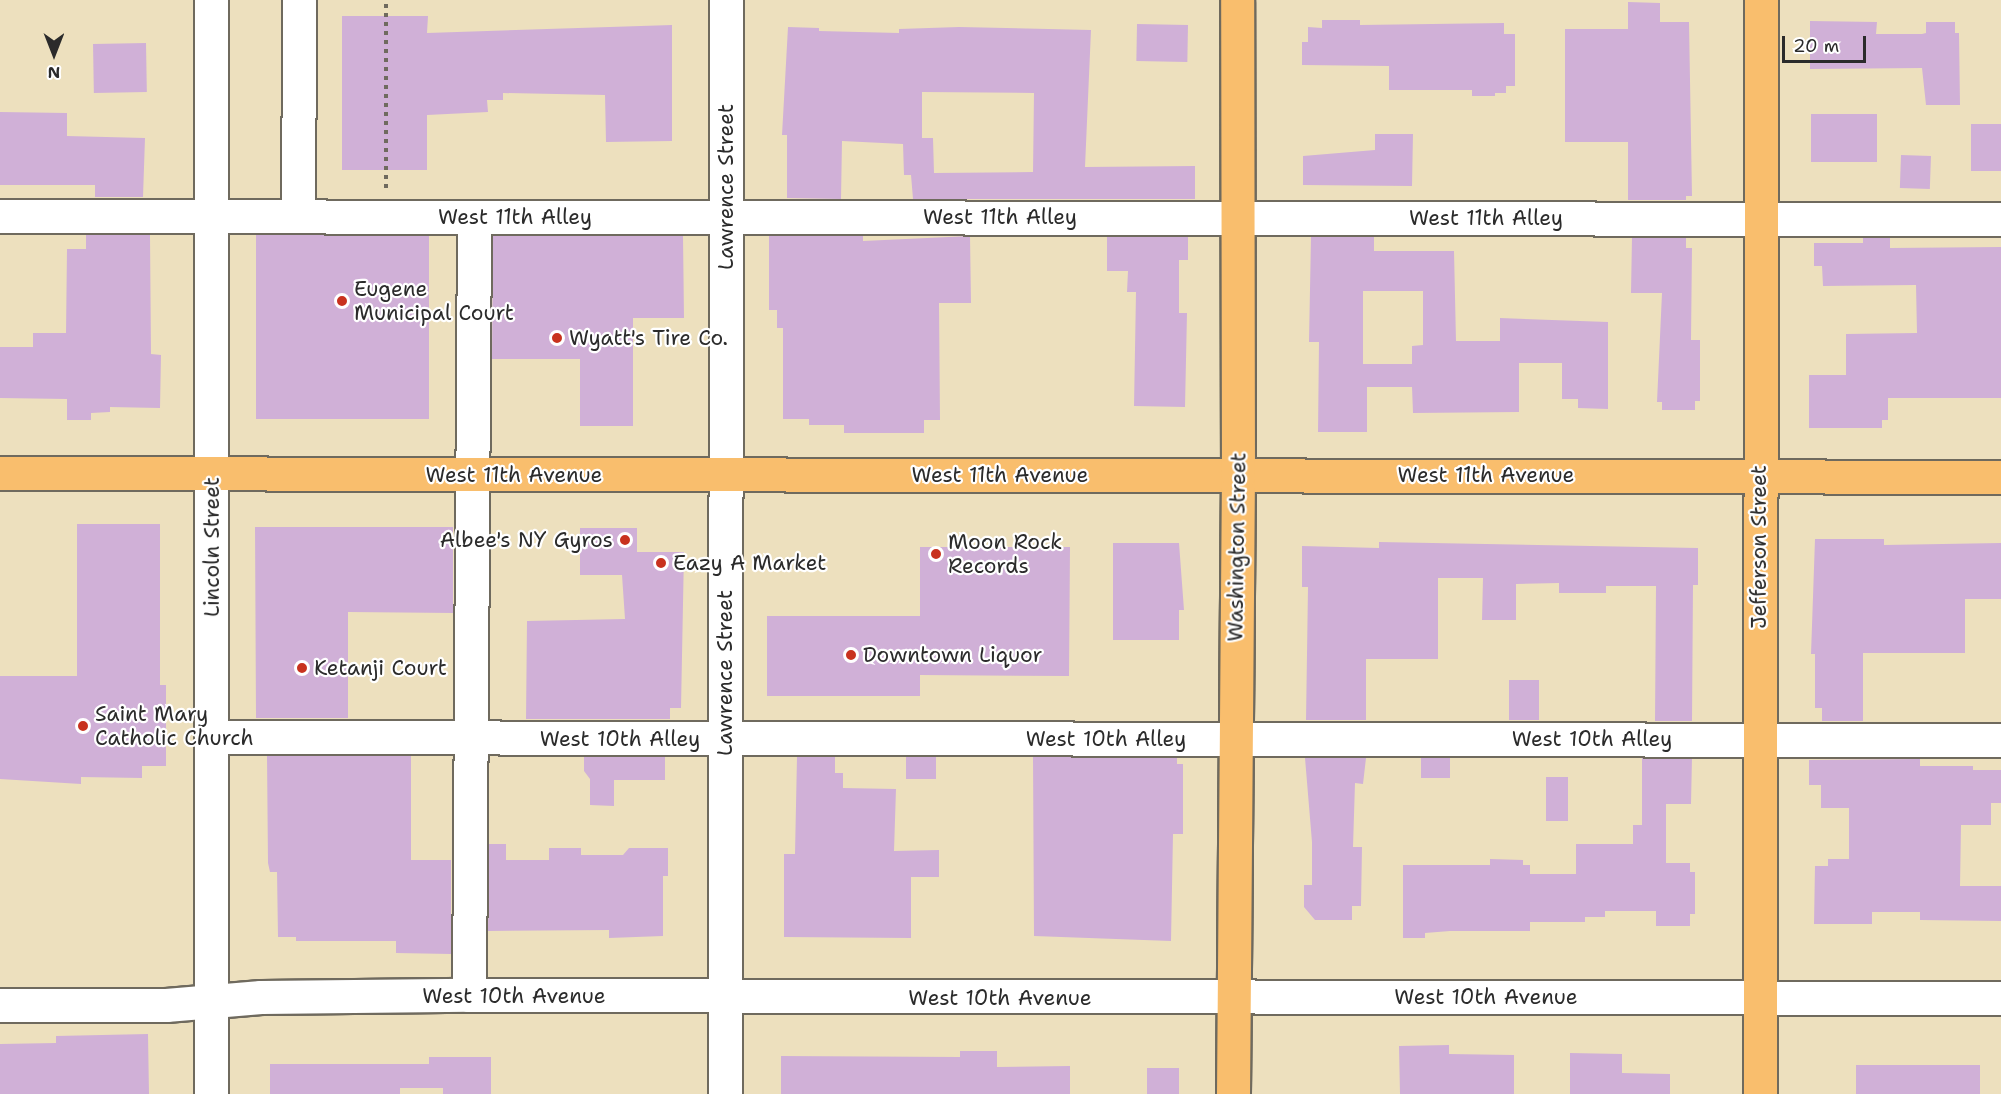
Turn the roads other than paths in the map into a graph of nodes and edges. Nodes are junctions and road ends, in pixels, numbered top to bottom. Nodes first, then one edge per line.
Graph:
1 (211, 0) edge
2 (299, 0) edge
3 (726, 0) edge
4 (1237, 0) edge
5 (1761, 0) edge
6 (0, 216) edge
7 (212, 216) junction
8 (298, 216) junction
9 (474, 217) junction
10 (726, 217) junction
11 (1236, 218) junction
12 (1760, 218) junction
13 (2001, 219) edge
14 (0, 473) edge
15 (213, 475) junction
16 (473, 475) junction
17 (725, 475) junction
18 (1238, 475) junction
19 (1758, 476) junction
20 (2001, 477) edge
21 (211, 737) junction
22 (472, 738) junction
23 (1234, 738) junction
24 (725, 740) junction
25 (1760, 740) junction
26 (2001, 740) edge
27 (469, 995) junction
28 (1761, 997) junction
29 (1233, 998) junction
30 (2001, 998) edge
31 (725, 999) junction
32 (211, 1001) junction
33 (0, 1005) edge
34 (211, 1094) edge
35 (725, 1094) edge
36 (1233, 1094) edge
37 (1760, 1094) edge

1 - 7 street, Lincoln Street
2 - 8 street
3 - 10 street, Lawrence Street
4 - 11 main road, Washington Street
5 - 12 main road, Jefferson Street
6 - 7 street, West 11th Alley
7 - 8 street, West 11th Alley
7 - 15 street, Lincoln Street
8 - 9 street, West 11th Alley
9 - 10 street, West 11th Alley
9 - 16 street
10 - 11 street, West 11th Alley
10 - 17 street, Lawrence Street
11 - 12 street, West 11th Alley
11 - 18 main road, Washington Street
12 - 13 street, West 11th Alley
12 - 19 main road, Jefferson Street
14 - 15 main road, West 11th Avenue
15 - 16 main road, West 11th Avenue
15 - 21 street, Lincoln Street
16 - 17 main road, West 11th Avenue
16 - 22 street
17 - 18 main road, West 11th Avenue
17 - 24 street, Lawrence Street
18 - 19 main road, West 11th Avenue
18 - 23 main road, Washington Street
19 - 20 main road, West 11th Avenue
19 - 25 main road, Jefferson Street
21 - 22 street, West 10th Alley
21 - 32 street, Lincoln Street
22 - 24 street, West 10th Alley
22 - 27 street
23 - 24 street, West 10th Alley
23 - 25 street, West 10th Alley
23 - 29 main road, Washington Street
24 - 31 street, Lawrence Street
25 - 26 street, West 10th Alley
25 - 28 main road, Jefferson Street
27 - 31 street, West 10th Avenue
27 - 32 street, West 10th Avenue
28 - 29 street, West 10th Avenue
28 - 30 street, West 10th Avenue
28 - 37 main road, Jefferson Street
29 - 31 street, West 10th Avenue
29 - 36 main road, Washington Street
31 - 35 street, Lawrence Street
32 - 33 street, West 10th Avenue
32 - 34 street, Lincoln Street

